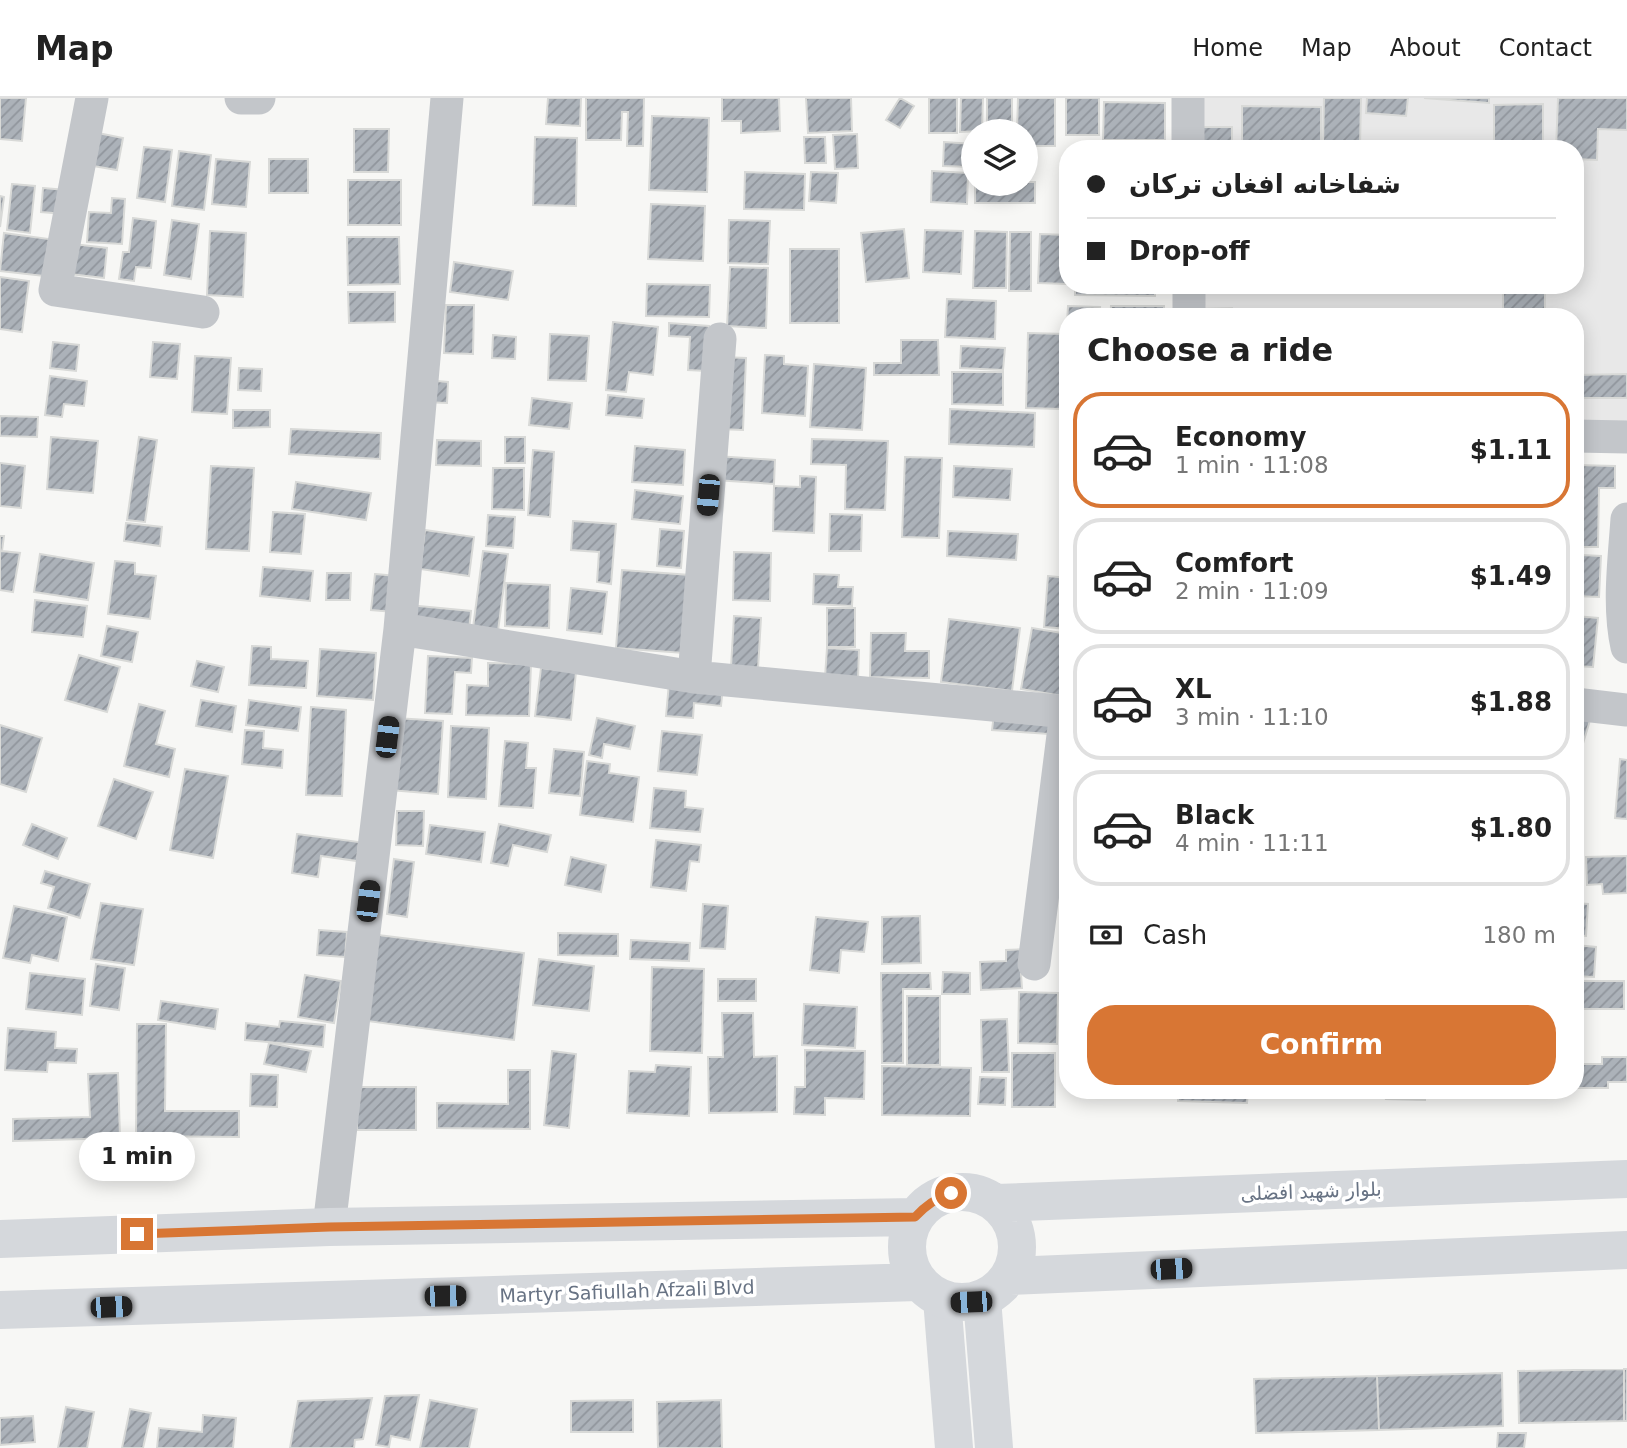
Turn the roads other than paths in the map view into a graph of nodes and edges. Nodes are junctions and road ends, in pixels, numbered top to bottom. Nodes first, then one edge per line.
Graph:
1 (92, 98) edge
2 (241, 98) edge
3 (258, 98) edge
4 (447, 98) edge
5 (1188, 98) edge
6 (1188, 140) edge
7 (202, 312) dead end
8 (720, 339) dead end
9 (1584, 436) edge
10 (1627, 437) edge
11 (1627, 519) edge
12 (400, 629) junction
13 (1627, 647) edge
14 (694, 677) junction
15 (1584, 706) edge
16 (1627, 710) edge
17 (1059, 711) edge
18 (1059, 773) edge
19 (1034, 964) dead end
20 (1627, 1179) edge
21 (996, 1203) junction
22 (915, 1217) junction
23 (329, 1227) junction
24 (0, 1239) edge
25 (1627, 1250) edge
26 (996, 1288) junction
27 (930, 1290) junction
28 (0, 1310) edge
29 (954, 1448) edge
30 (994, 1448) edge

1 - 7 street
2 - 3 street
4 - 12 street
5 - 6 street
8 - 14 street
9 - 10 street
11 - 13 street
12 - 14 street
12 - 23 street
14 - 17 street
15 - 16 street
18 - 19 street
20 - 21 main road, بلوار شهید افضلی
21 - 22 main road
21 - 26 main road
22 - 23 main road
22 - 27 main road
23 - 24 main road
25 - 26 main road
26 - 27 main road
26 - 30 main road
27 - 28 main road, Martyr Safiullah Afzali Blvd
27 - 29 main road

